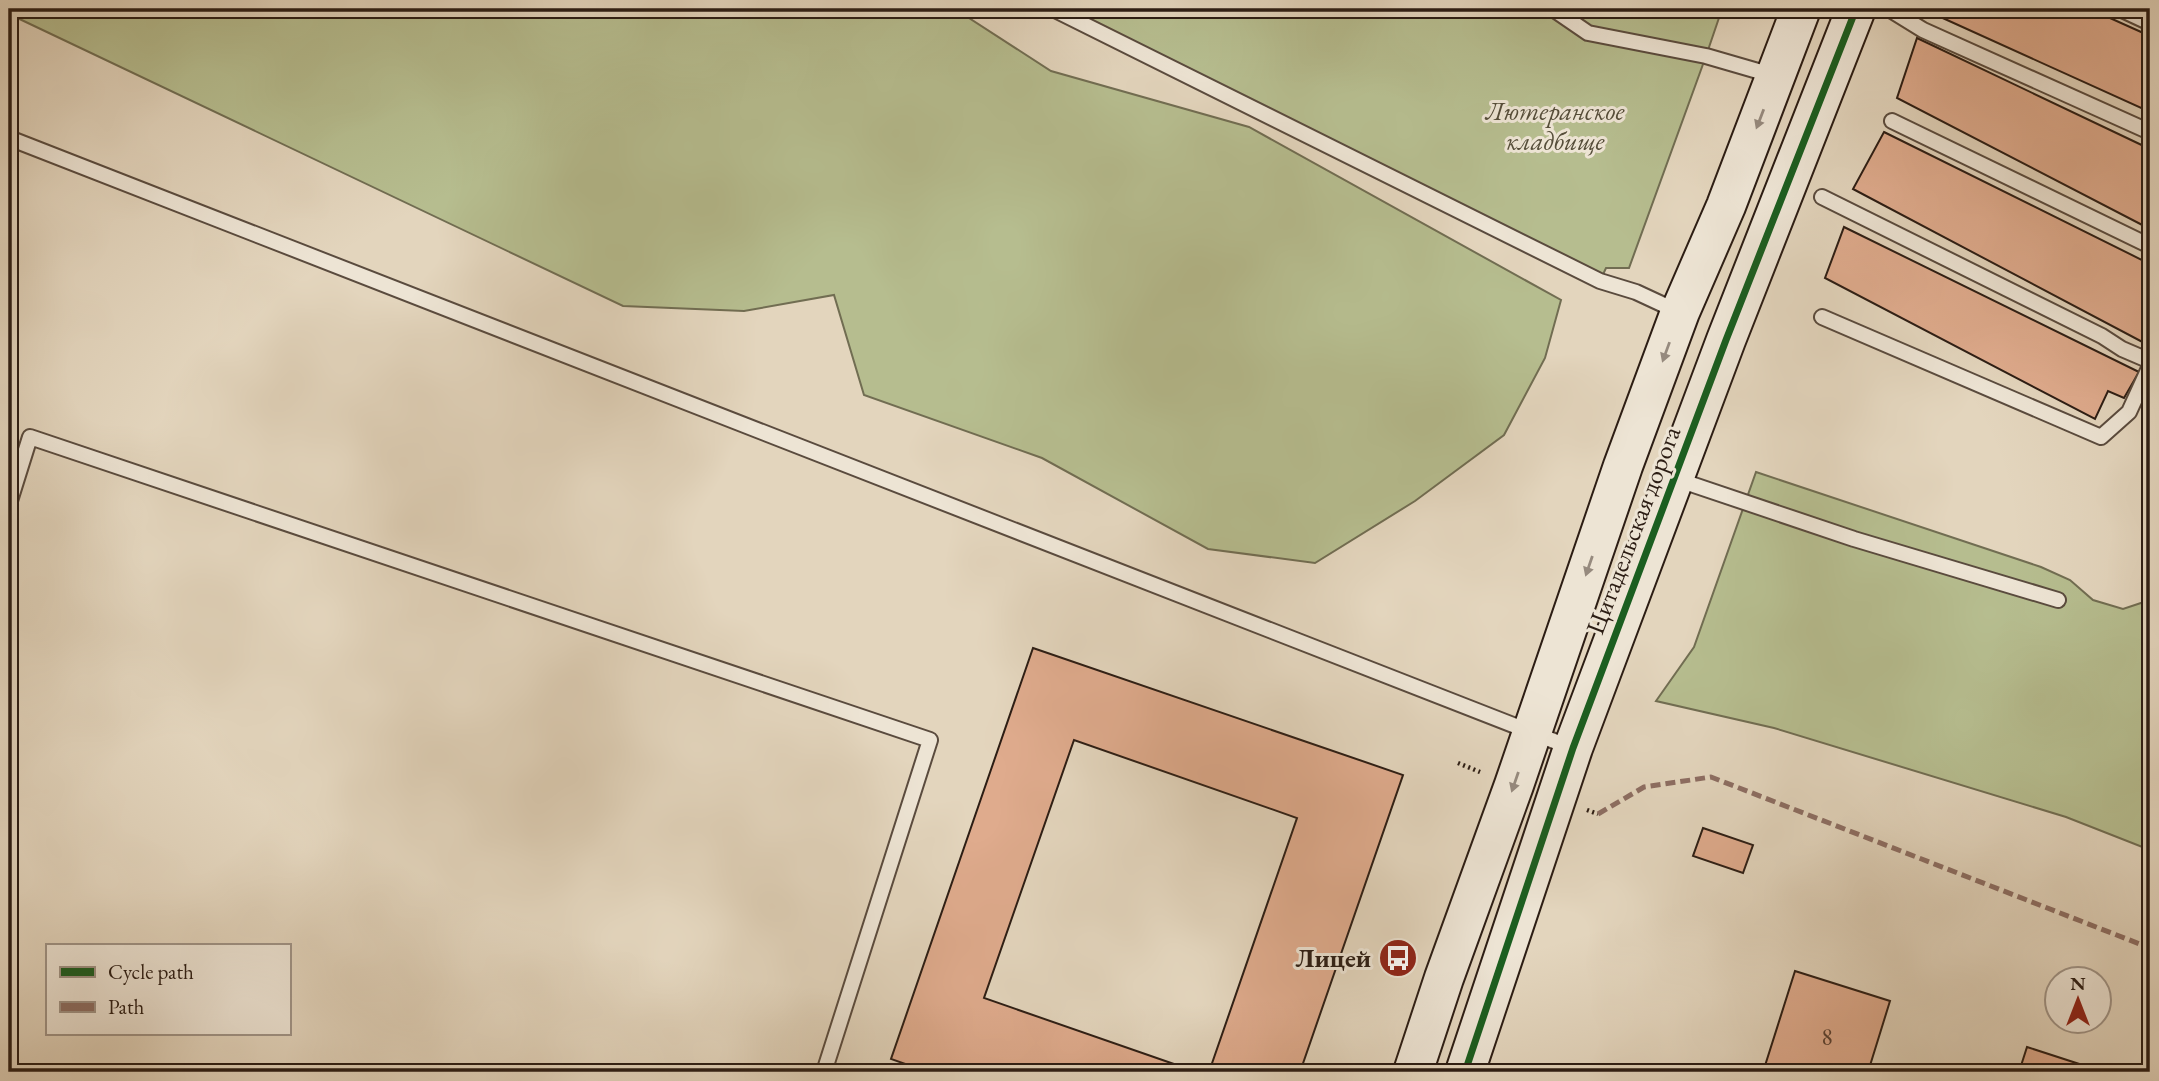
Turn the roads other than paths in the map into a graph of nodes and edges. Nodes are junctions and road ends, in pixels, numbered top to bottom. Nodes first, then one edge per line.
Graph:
1 (1053, 9) edge
2 (1553, 9) edge
3 (1801, 9) edge
4 (1856, 9) edge
5 (1889, 9) edge
6 (2120, 9) edge
7 (2150, 23) edge
8 (1776, 76) junction
9 (1892, 121) dead end
10 (2150, 132) edge
11 (9, 138) edge
12 (1822, 197) dead end
13 (2150, 246) edge
14 (1681, 312) junction
15 (1822, 317) dead end
16 (2150, 363) edge
17 (1675, 479) junction
18 (9, 504) edge
19 (2058, 600) dead end
20 (1532, 732) junction
21 (1573, 748) junction
22 (824, 1072) edge
23 (1413, 1072) edge
24 (1465, 1072) edge

1 - 14 lane
2 - 8 lane
3 - 8 street, Цитадельская дорога
4 - 17 street, Цитадельская дорога
5 - 10 lane
6 - 7 lane
8 -> 14 street, Цитадельская дорога
9 - 13 lane
11 - 20 lane
12 - 16 lane
14 -> 20 street, Цитадельская дорога
15 - 16 lane
17 - 19 lane
17 - 21 street, Цитадельская дорога
18 - 22 lane
20 - 21 lane
20 -> 23 street, Цитадельская дорога
21 - 24 street, Цитадельская дорога

